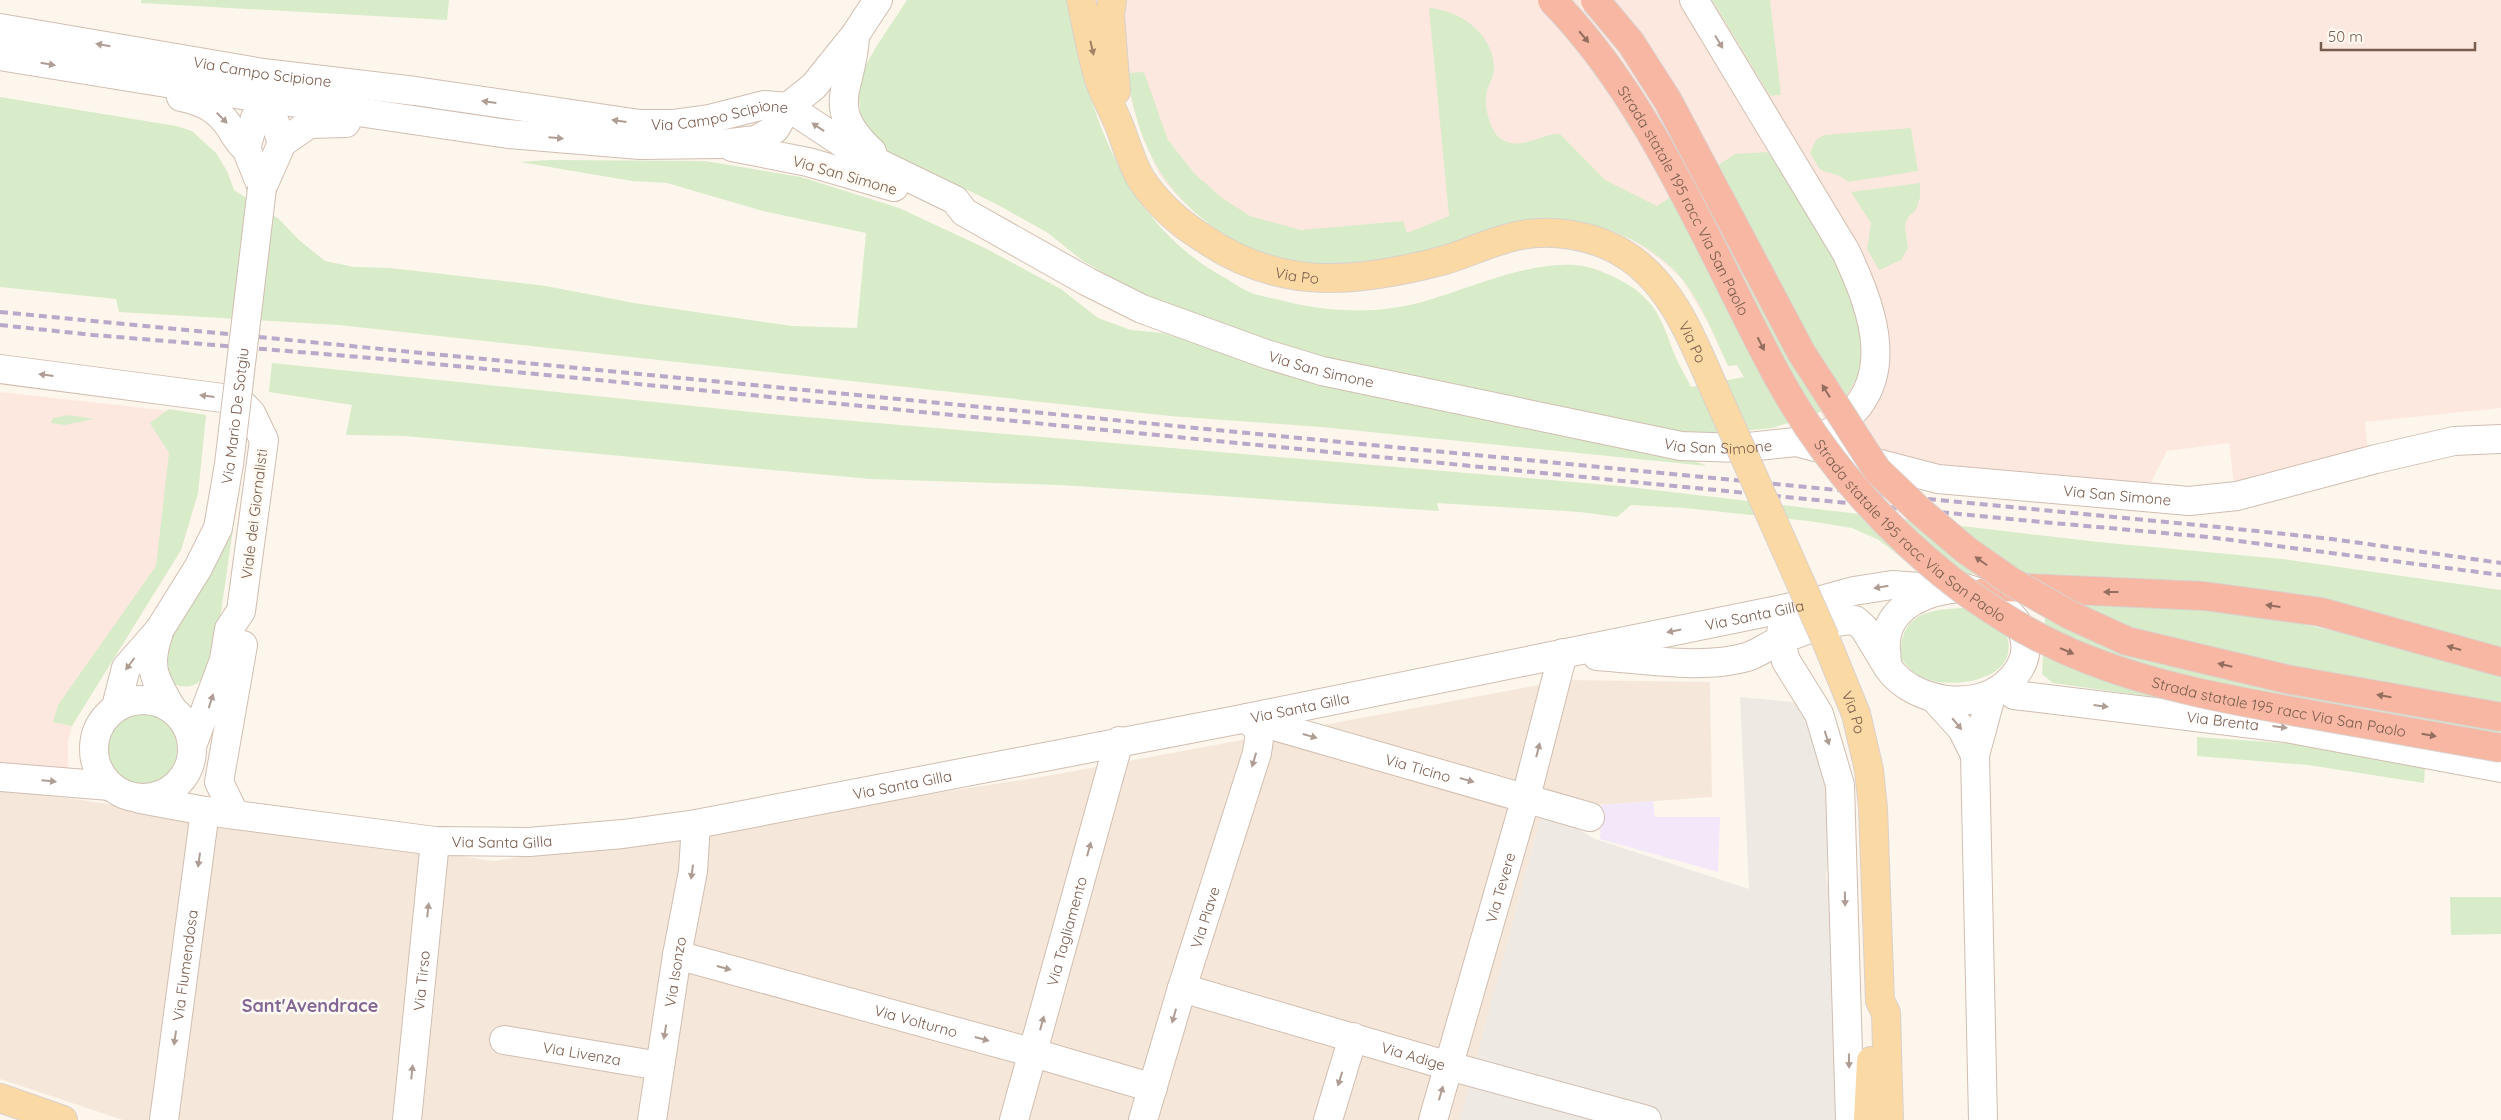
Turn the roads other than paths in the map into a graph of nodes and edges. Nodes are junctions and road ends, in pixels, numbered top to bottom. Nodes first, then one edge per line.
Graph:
1 (878, 0) edge
2 (1081, 0) edge
3 (1112, 0) edge
4 (1552, 0) edge
5 (1595, 0) edge
6 (1694, 0) edge
7 (0, 28) edge
8 (855, 35) junction
9 (139, 52) junction
10 (0, 56) edge
11 (150, 81) junction
12 (386, 88) junction
13 (267, 99) junction
14 (788, 107) junction
15 (1119, 125) junction
16 (508, 134) junction
17 (282, 143) junction
18 (722, 144) junction
19 (246, 148) junction
20 (842, 171) junction
21 (893, 172) junction
22 (262, 188) junction
23 (964, 212) junction
24 (0, 369) edge
25 (2501, 439) edge
26 (1796, 442) junction
27 (1947, 588) junction
28 (1982, 593) junction
29 (1807, 604) junction
30 (241, 611) junction
31 (160, 629) junction
32 (1780, 640) junction
33 (1563, 653) junction
34 (1719, 661) junction
35 (2501, 662) edge
36 (1888, 667) junction
37 (1997, 692) junction
38 (1807, 694) junction
39 (1933, 697) junction
40 (116, 707) junction
41 (172, 709) junction
42 (2501, 717) edge
43 (1246, 718) junction
44 (1119, 741) junction
45 (2501, 748) edge
46 (1975, 755) junction
47 (190, 759) junction
48 (2501, 768) edge
49 (0, 777) edge
50 (110, 786) junction
51 (1526, 797) junction
52 (140, 798) junction
53 (205, 811) junction
54 (235, 815) junction
55 (1590, 816) dead end
56 (696, 824) junction
57 (435, 841) junction
58 (677, 955) junction
59 (1182, 988) junction
60 (1880, 1001) junction
61 (1353, 1037) junction
62 (504, 1040) dead end
63 (1034, 1053) junction
64 (660, 1066) junction
65 (1449, 1066) junction
66 (1152, 1088) junction
67 (0, 1098) edge
68 (63, 1120) edge
69 (164, 1120) edge
70 (406, 1120) edge
71 (652, 1120) edge
72 (1014, 1120) edge
73 (1143, 1120) edge
74 (1328, 1120) edge
75 (1433, 1120) edge
76 (1647, 1120) edge
77 (1854, 1120) edge
78 (1889, 1120) edge
79 (1983, 1120) edge

1 - 8 street
2 -> 15 main road, Via Po
3 - 15 main road, Via Po
4 -> 45 highway, Strada statale 195 racc Via San Paolo, bridge
42 -> 5 highway, Strada statale 195 racc Via San Paolo, bridge
6 -> 26 street
9 -> 7 street, Via Campo Scipione
8 - 14 street
8 - 21 street
9 - 12 street, Via Campo Scipione
9 - 13 street, Via Campo Scipione
10 -> 11 street, Via Campo Scipione
11 - 13 street, Via Campo Scipione
11 -> 19 street, Via Campo Scipione
12 - 13 street, Via Campo Scipione
14 -> 12 street, Via Campo Scipione
13 - 16 street, Via Campo Scipione
13 - 17 street
13 - 19 street
14 - 18 street, Via Campo Scipione
14 - 20 street
21 -> 14 street, Via San Simone
15 - 60 main road, Via Po, bridge
16 - 17 street, Via Campo Scipione
16 -> 18 street, Via Campo Scipione
17 - 22 street, Via Mario De Sotgiu
18 - 20 street, Via San Simone
19 - 22 street, Via Mario De Sotgiu
20 - 23 street, Via San Simone
21 - 23 street, Via San Simone
22 - 31 street, Via Mario De Sotgiu, bridge
23 - 26 street, Via San Simone
30 -> 24 street, Viale dei Giornalisti
25 - 26 street, Via San Simone
27 - 28 street
27 -> 29 street, Via Santa Gilla
27 - 36 street
35 -> 28 highway
28 - 37 street
29 - 32 street
29 -> 33 street, Via Santa Gilla
47 -> 30 street, Viale dei Giornalisti
30 - 54 street
31 -> 40 street, Via Mario De Sotgiu
31 - 41 street, Via Mario De Sotgiu
32 - 34 street, Via Santa Gilla
32 - 36 street, Via Santa Gilla
32 - 38 street
33 - 34 street, Via Santa Gilla
33 - 43 street, Via Santa Gilla
51 -> 33 street, Via Tevere
34 - 38 street
36 - 39 street
37 - 39 street
37 - 46 street
37 -> 48 street, Via Brenta
38 -> 77 street
39 -> 46 street
40 - 41 street
40 - 50 street
41 - 47 street
43 - 44 street, Via Santa Gilla
43 -> 51 street, Via Ticino
43 -> 59 street, Via Piave
44 - 56 street, Via Santa Gilla
63 -> 44 street, Via Tagliamento
46 - 79 street
47 - 52 street, Via Santa Gilla
47 - 54 street
49 -> 50 street, Via Santa Gilla
50 - 52 street, Via Santa Gilla
51 - 55 street, Via Ticino
51 - 65 street, Via Tevere
52 - 53 street, Via Santa Gilla
53 - 54 street, Via Santa Gilla
53 -> 69 street, Via Flumendosa
54 - 57 street, Via Santa Gilla
56 - 57 street, Via Santa Gilla
56 -> 58 street, Via Isonzo
70 -> 57 street, Via Tirso
58 -> 63 street, Via Volturno
58 -> 64 street, Via Isonzo
59 - 61 street, Via Adige
59 -> 66 street, Via Piave
60 - 77 main road, Via Po
60 - 78 main road, Via Po
61 - 65 street, Via Adige
61 -> 74 street
62 - 64 street, Via Livenza
63 - 66 street, Via Volturno
63 - 72 street, Via Tagliamento
64 - 71 street, Via Isonzo
75 -> 65 street, Via Tevere
65 - 76 street, Via Adige
66 - 73 street, Via Piave
67 - 68 main road

